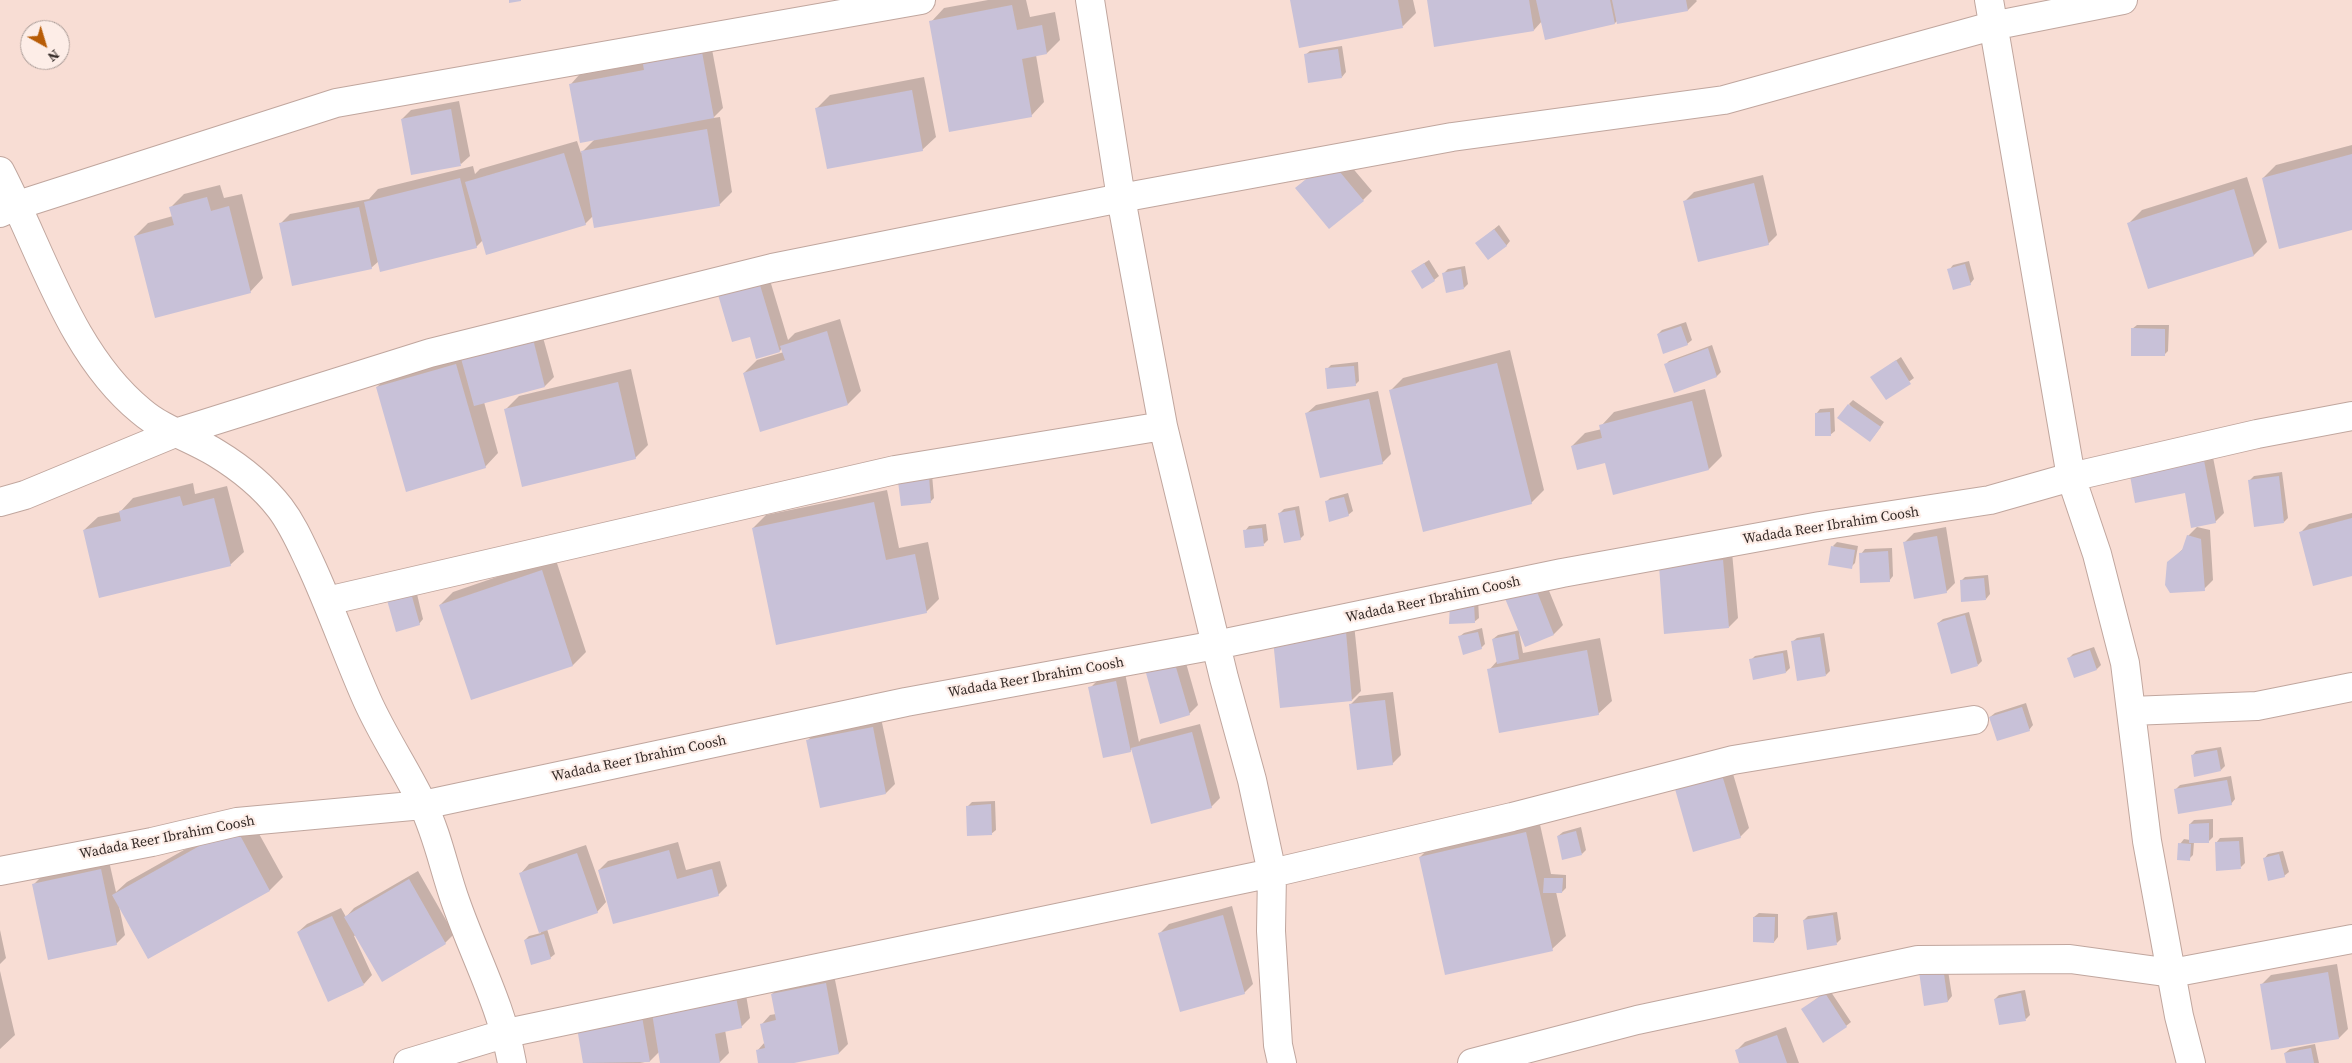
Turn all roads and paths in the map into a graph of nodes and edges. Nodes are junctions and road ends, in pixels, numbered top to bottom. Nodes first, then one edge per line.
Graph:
1 (921, 0) edge
2 (1090, 0) edge
3 (2123, 0) edge
4 (1990, 13) edge
5 (0, 171) edge
6 (1122, 198) junction
7 (9, 209) edge
8 (2352, 416) edge
9 (1163, 426) junction
10 (175, 433) junction
11 (2071, 477) junction
12 (0, 502) edge
13 (328, 601) junction
14 (1216, 645) junction
15 (2352, 687) edge
16 (2131, 710) junction
17 (1974, 720) dead end
18 (423, 805) junction
19 (0, 872) edge
20 (1272, 873) junction
21 (2352, 940) edge
22 (2172, 973) junction
23 (507, 1034) junction
24 (408, 1063) edge
25 (512, 1063) edge
26 (1282, 1063) edge
27 (1472, 1063) edge
28 (2191, 1063) edge

1 - 7 street
2 - 6 street
3 - 4 street
4 - 6 street
4 - 11 street
5 - 7 street
6 - 9 street
6 - 10 street
7 - 10 street
8 - 11 street, Wadada Reer Ibrahim Coosh
9 - 13 street
9 - 14 street
10 - 12 street
10 - 13 street
11 - 14 street, Wadada Reer Ibrahim Coosh
11 - 16 street
13 - 18 street
14 - 18 street, Wadada Reer Ibrahim Coosh
14 - 20 street
15 - 16 street
16 - 22 street
17 - 20 street
18 - 19 street, Wadada Reer Ibrahim Coosh
18 - 23 street
20 - 23 street
20 - 26 street
21 - 22 street
22 - 27 street
22 - 28 street
23 - 24 street
23 - 25 street

